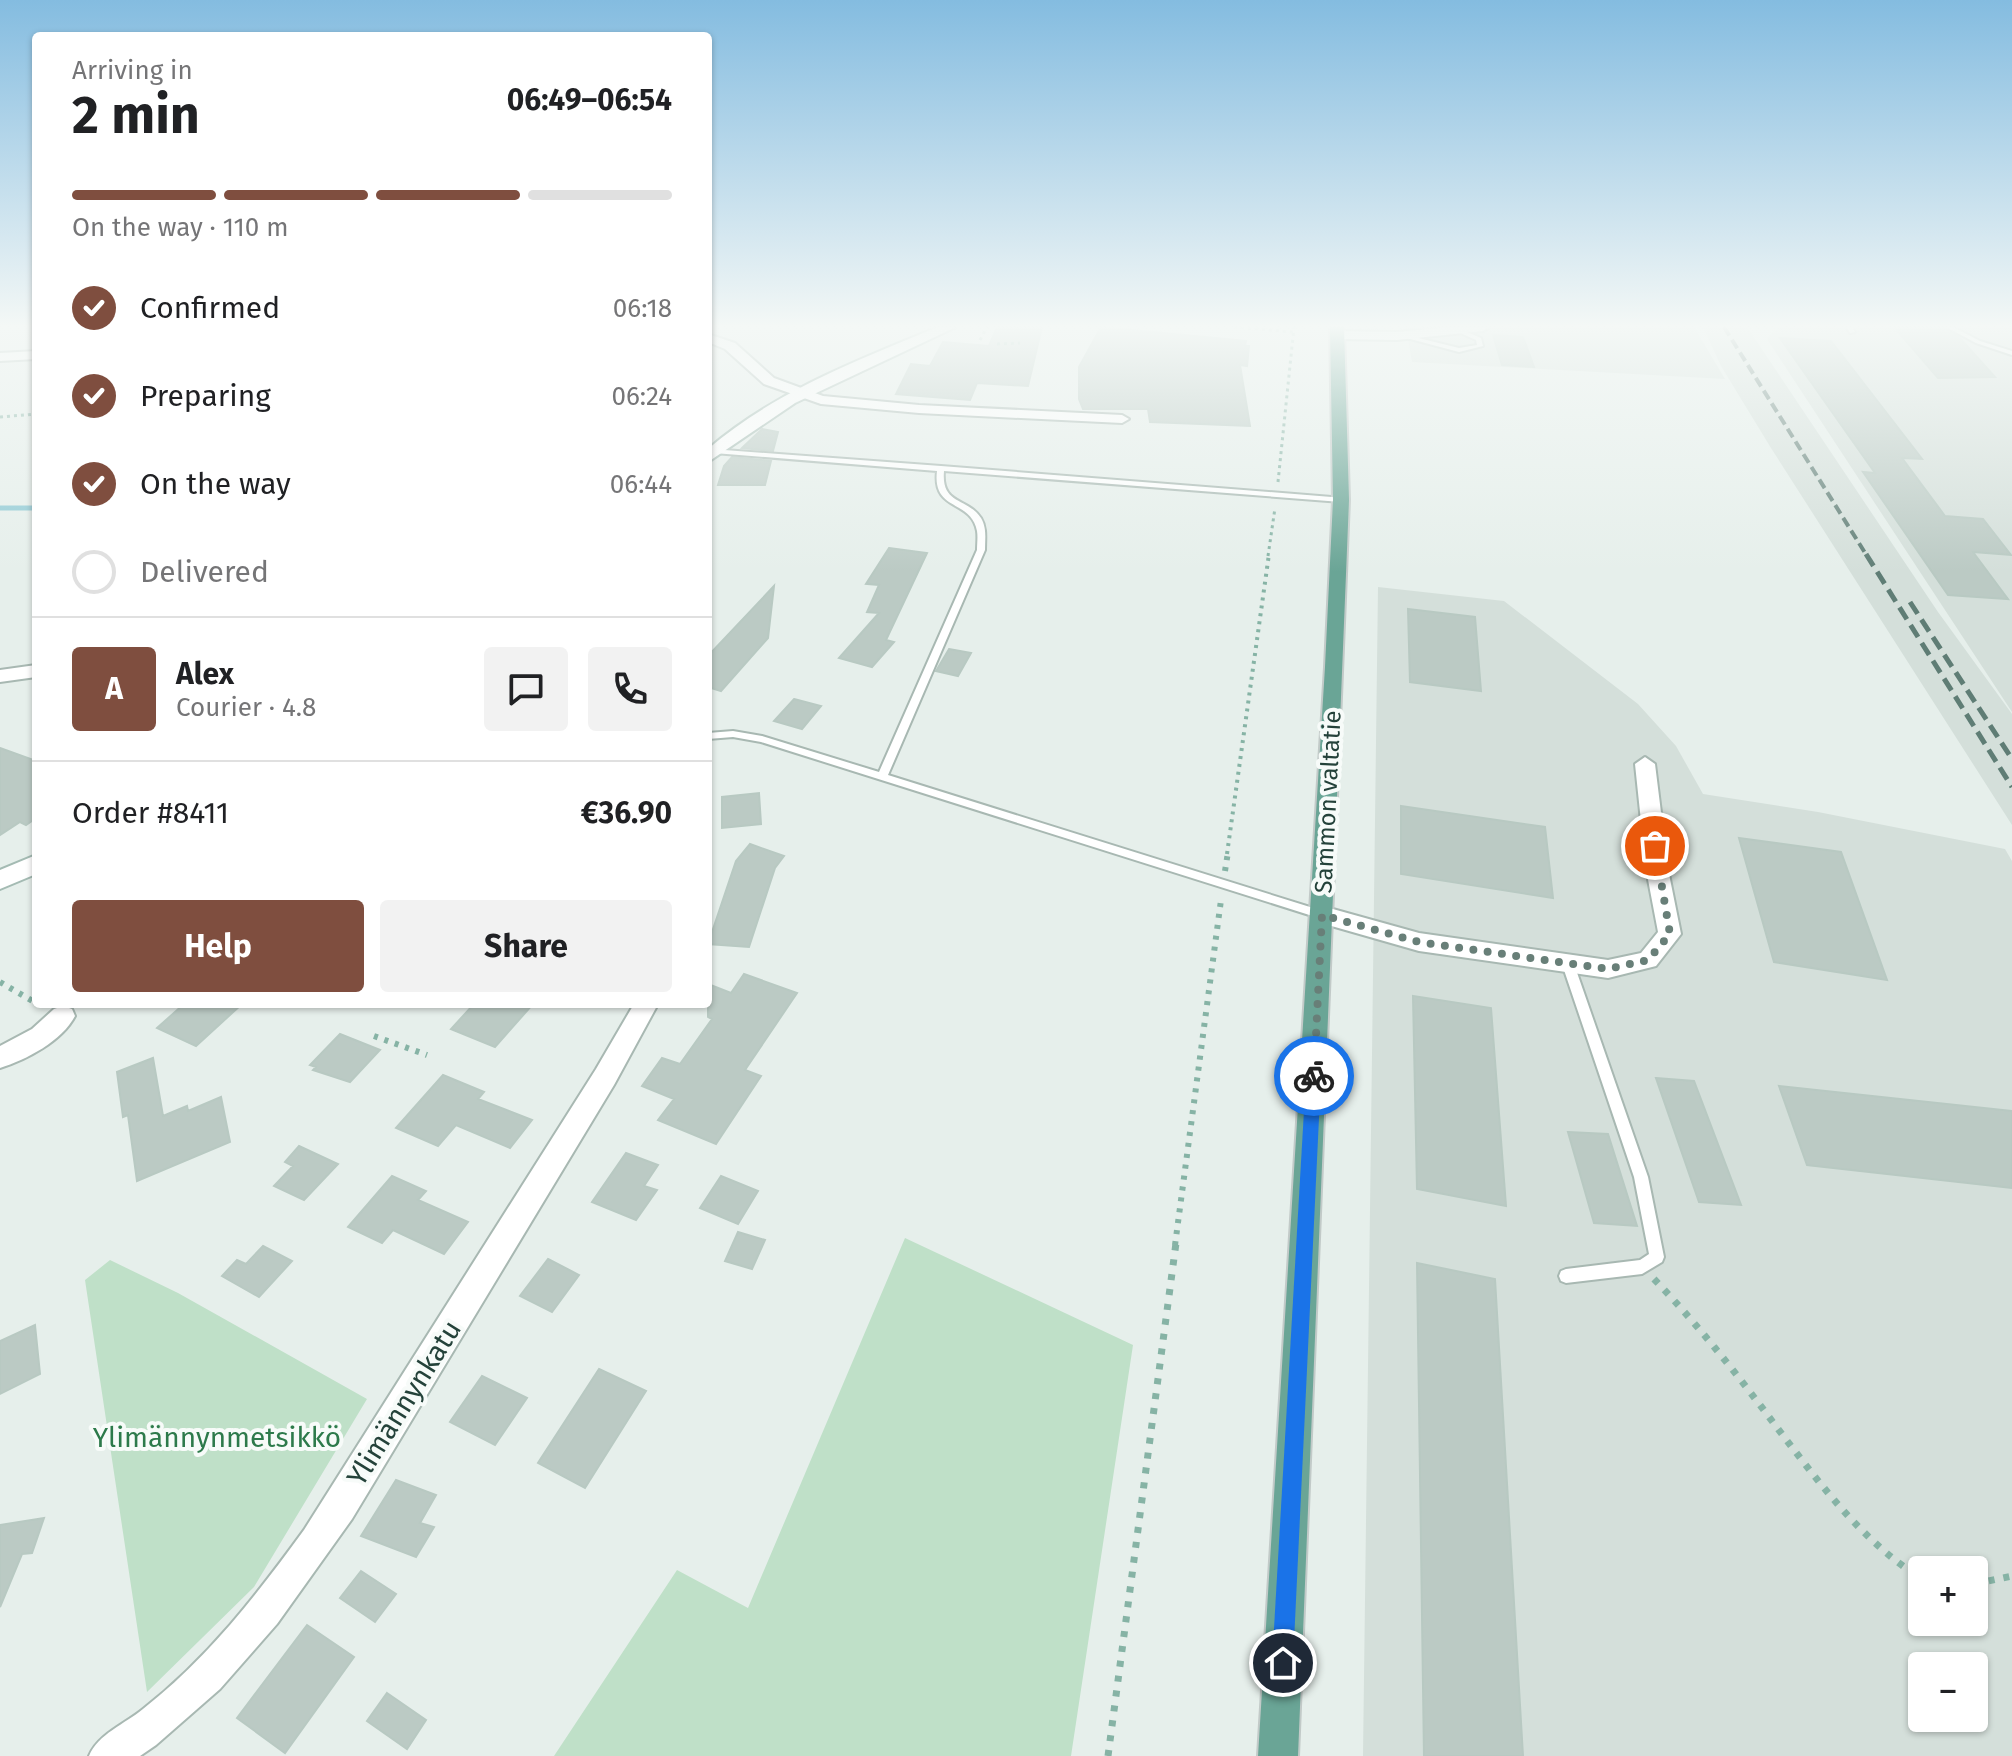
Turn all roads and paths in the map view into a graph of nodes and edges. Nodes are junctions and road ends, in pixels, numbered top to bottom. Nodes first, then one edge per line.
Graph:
1 (778, 409) edge
2 (918, 409) edge
3 (1286, 409) edge
4 (1339, 409) edge
5 (32, 414) edge
6 (0, 417) edge
7 (1122, 419) dead end
8 (712, 451) edge
9 (712, 452) edge
10 (941, 468) junction
11 (1277, 495) junction
12 (1341, 500) junction
13 (32, 672) edge
14 (0, 676) edge
15 (712, 736) edge
16 (1645, 764) dead end
17 (882, 777) junction
18 (32, 866) edge
19 (0, 880) edge
20 (1223, 885) junction
21 (1322, 915) junction
22 (1568, 964) junction
23 (0, 982) edge
24 (32, 1001) edge
25 (644, 1008) edge
26 (63, 1016) dead end
27 (374, 1036) dead end
28 (427, 1055) dead end
29 (0, 1058) edge
30 (1642, 1267) junction
31 (1566, 1276) dead end
32 (1908, 1571) edge
33 (2012, 1576) edge
34 (1988, 1581) edge
35 (107, 1756) edge
36 (1108, 1756) edge
37 (1278, 1756) edge

1 - 8 street
2 - 7 street
3 - 11 path
4 - 12 main road, Sammon valtatie
5 - 6 path
9 - 10 lane
10 - 11 lane
10 - 17 lane
11 - 12 lane
11 - 20 path
12 - 21 main road, Sammon valtatie
13 - 14 street
15 - 17 lane
16 - 22 street
17 - 20 lane
18 - 19 street
20 - 21 lane
20 - 36 path
21 - 22 street
21 - 37 main road, Sammon valtatie
22 - 30 lane
23 - 24 path
25 - 35 street, Ylimännynkatu
26 - 29 street
27 - 28 path
30 - 31 lane
30 - 32 path
33 - 34 path

